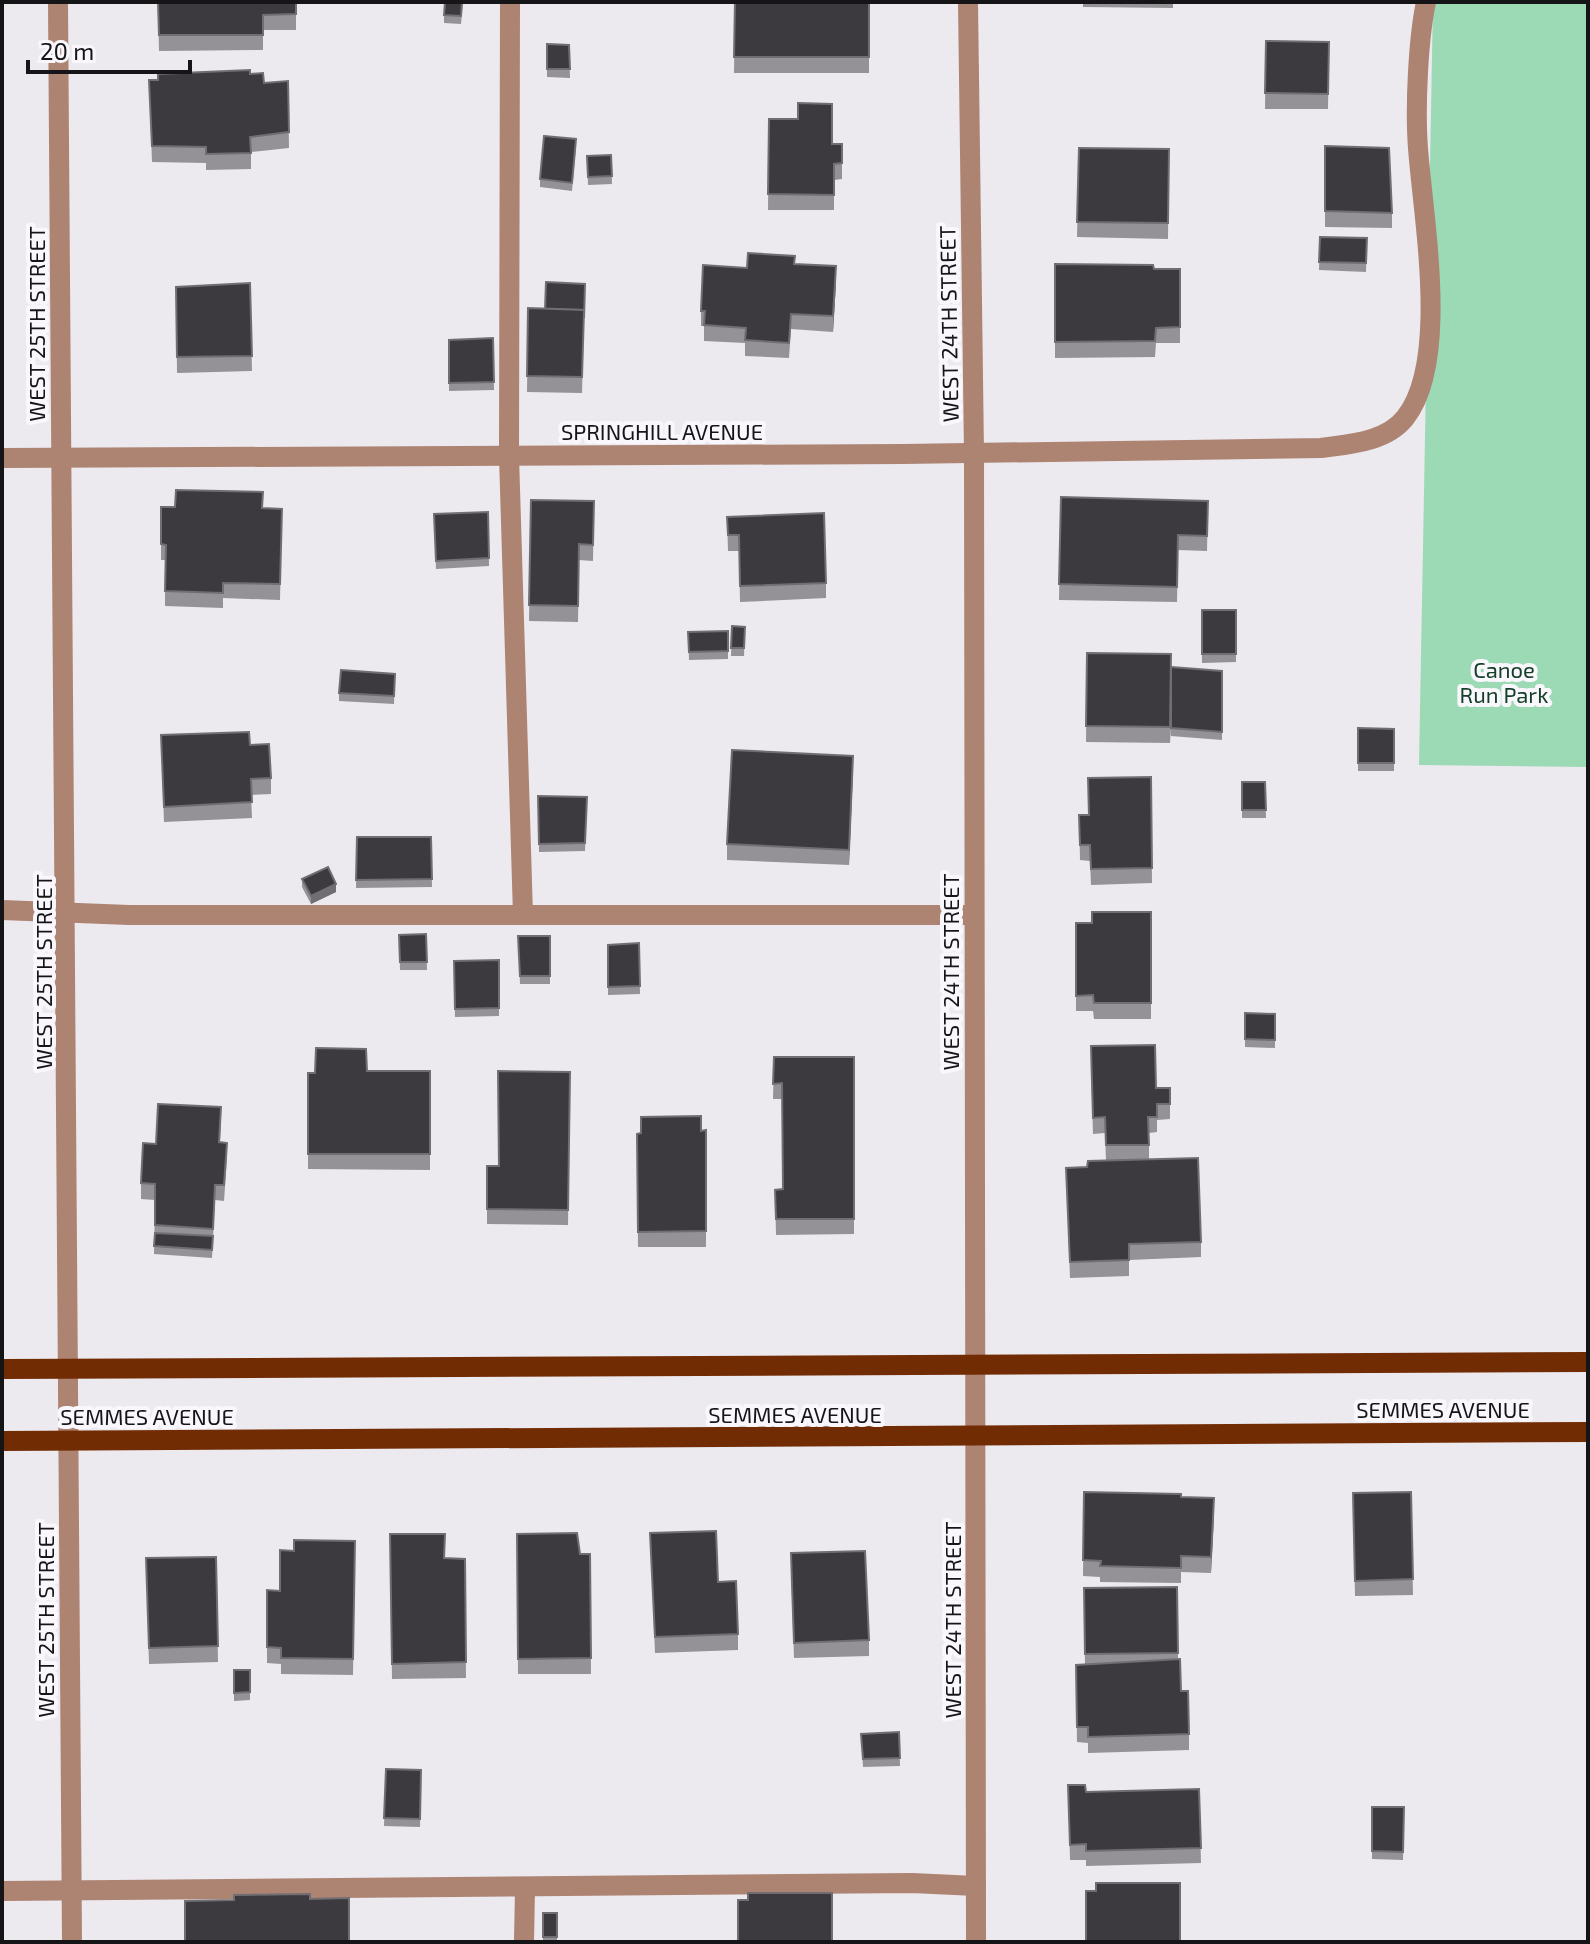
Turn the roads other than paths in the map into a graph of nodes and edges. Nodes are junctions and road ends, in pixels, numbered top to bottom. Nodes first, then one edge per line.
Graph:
1 (58, 2) edge
2 (510, 2) edge
3 (968, 2) edge
4 (1426, 2) edge
5 (974, 453) junction
6 (509, 456) junction
7 (60, 457) junction
8 (2, 458) edge
9 (2, 910) edge
10 (67, 914) junction
11 (523, 915) junction
12 (973, 915) junction
13 (1588, 1362) edge
14 (974, 1366) junction
15 (2, 1369) edge
16 (69, 1369) junction
17 (1588, 1432) edge
18 (976, 1436) junction
19 (68, 1440) junction
20 (2, 1441) edge
21 (976, 1886) junction
22 (525, 1888) junction
23 (72, 1890) junction
24 (2, 1891) edge
25 (72, 1942) edge
26 (524, 1942) edge
27 (976, 1942) edge

1 - 7 street, WEST 25TH STREET
2 - 6 street
3 - 5 street, WEST 24TH STREET
4 - 5 street, SPRINGHILL AVENUE
5 - 6 street, SPRINGHILL AVENUE
5 - 12 street, WEST 24TH STREET
6 - 7 street, SPRINGHILL AVENUE
6 - 11 street
7 - 8 street, SPRINGHILL AVENUE
7 - 10 street, WEST 25TH STREET
9 - 10 street
10 - 11 street
10 - 16 street, WEST 25TH STREET
11 - 12 street
12 - 14 street, WEST 24TH STREET
13 - 14 main road, SEMMES AVENUE
14 - 16 main road, SEMMES AVENUE
14 - 18 street, WEST 24TH STREET
15 - 16 main road, SEMMES AVENUE
16 - 19 street, WEST 25TH STREET
17 - 18 main road, SEMMES AVENUE
18 - 19 main road, SEMMES AVENUE
18 - 21 street, WEST 24TH STREET
19 - 20 main road, SEMMES AVENUE
19 - 23 street, WEST 25TH STREET
21 - 22 street
21 - 27 street, WEST 24TH STREET
22 - 23 street
22 - 26 street
23 - 24 street
23 - 25 street, WEST 25TH STREET

